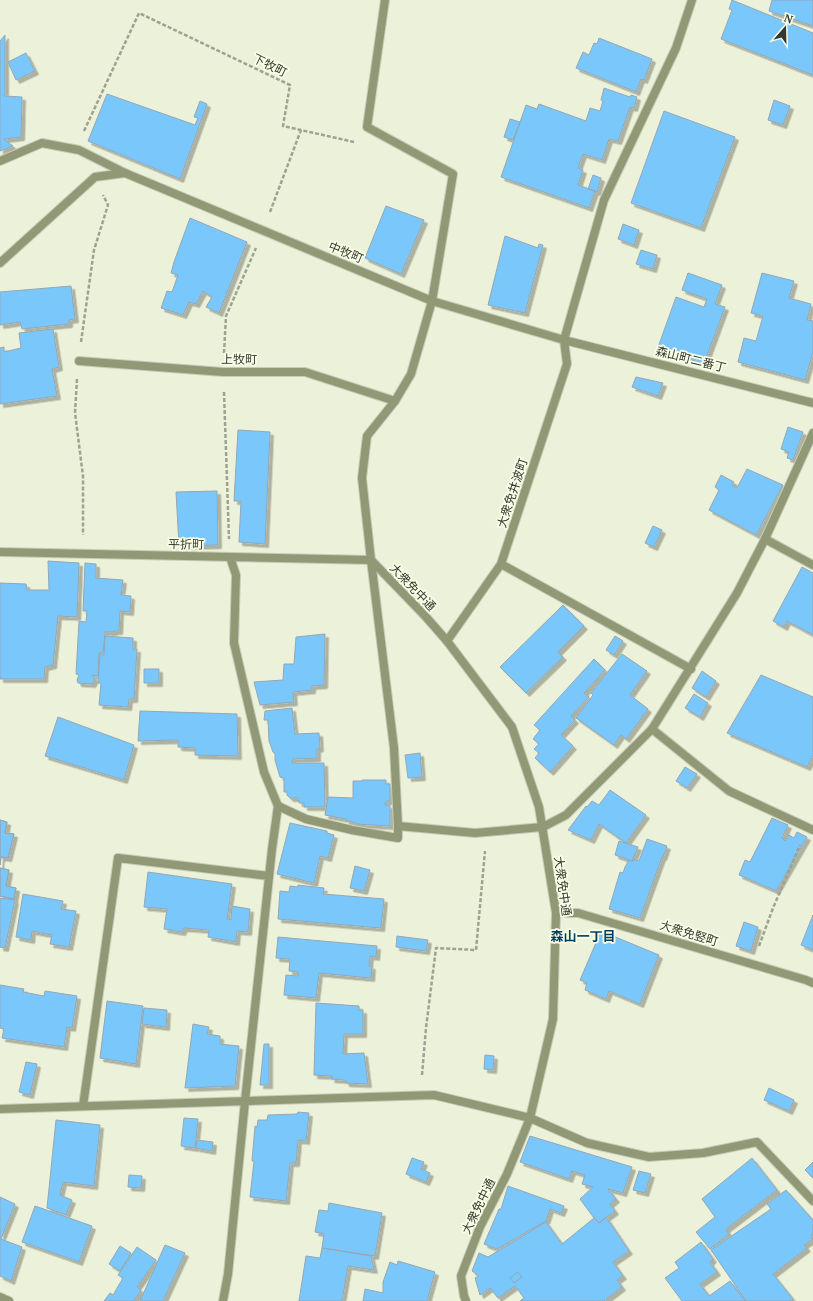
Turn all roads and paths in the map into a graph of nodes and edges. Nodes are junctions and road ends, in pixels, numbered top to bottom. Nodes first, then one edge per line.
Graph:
1 (385, 0) edge
2 (692, 0) edge
3 (367, 127) junction
4 (301, 130) junction
5 (79, 150) junction
6 (0, 161) edge
7 (125, 173) junction
8 (263, 231) junction
9 (0, 263) edge
10 (432, 301) junction
11 (564, 340) junction
12 (78, 361) dead end
13 (223, 372) junction
14 (396, 401) junction
15 (813, 403) edge
16 (813, 433) edge
17 (766, 539) junction
18 (0, 552) edge
19 (230, 557) junction
20 (371, 560) junction
21 (501, 564) junction
22 (813, 565) edge
23 (447, 641) junction
24 (691, 669) junction
25 (652, 729) junction
26 (278, 806) junction
27 (398, 826) junction
28 (543, 827) junction
29 (810, 829) edge
30 (487, 832) junction
31 (269, 876) junction
32 (556, 913) junction
33 (753, 964) junction
34 (813, 983) edge
35 (421, 1096) junction
36 (246, 1101) junction
37 (83, 1106) junction
38 (0, 1109) edge
39 (530, 1118) junction
40 (813, 1201) edge
41 (0, 1297) edge
42 (9, 1301) edge
43 (223, 1301) edge
44 (466, 1301) edge

1 - 3 street
2 - 11 street
3 - 4 path, 下牧町
3 - 10 street
4 - 5 path, 下牧町
4 - 8 path
5 - 6 street, 中牧町
5 - 7 street, 中牧町
7 - 8 street, 中牧町
7 - 9 street
8 - 10 street, 中牧町
8 - 13 path
10 - 11 street, 中牧町
10 - 14 street
11 - 15 street, 森山町二番丁
11 - 21 street, 大衆免井波町
12 - 13 street, 上牧町
13 - 14 street, 上牧町
13 - 19 path
14 - 20 street
16 - 17 street
17 - 22 street
17 - 24 street
18 - 19 street, 平折町
19 - 20 street, 平折町
19 - 26 street
20 - 23 street, 大衆免中通
20 - 27 street
21 - 23 street, 大衆免井波町
21 - 24 street
23 - 28 street, 大衆免中通
24 - 25 street
25 - 28 street
25 - 29 street
26 - 27 street
26 - 31 street
27 - 30 street
28 - 30 street
28 - 32 street, 大衆免中通
29 - 33 path
30 - 35 path
31 - 36 street
31 - 37 street
32 - 33 street, 大衆免竪町
32 - 39 street, 大衆免中通
33 - 34 street, 大衆免竪町
35 - 36 street
35 - 39 street
36 - 37 street
36 - 43 street
37 - 38 street
39 - 40 street
39 - 44 street, 大衆免中通
41 - 42 street

